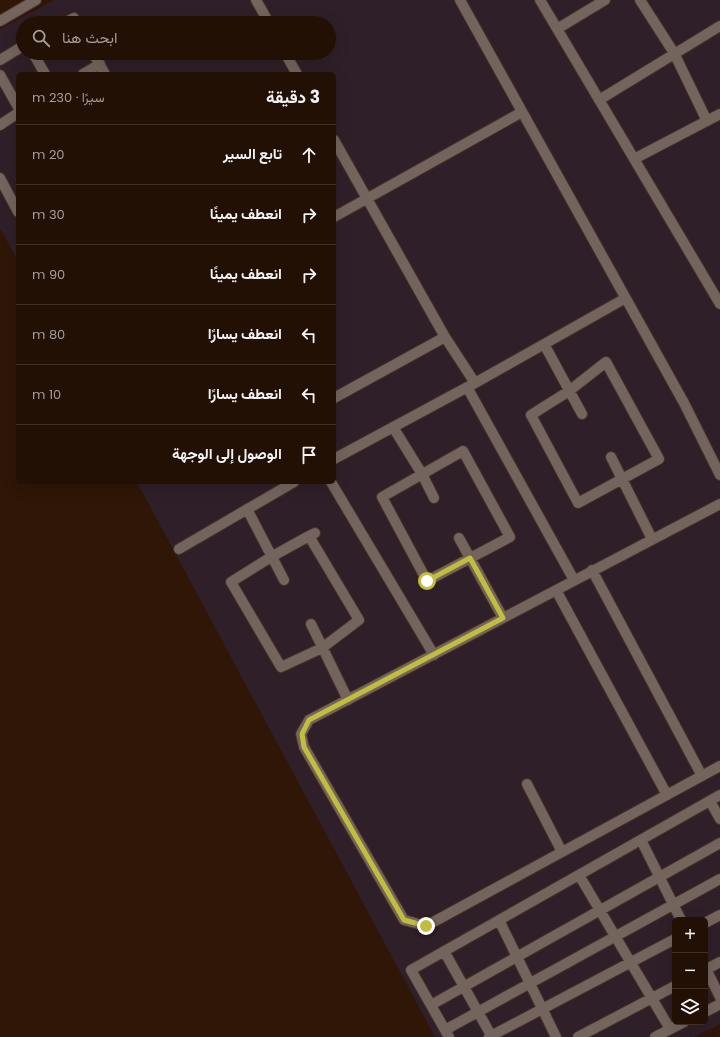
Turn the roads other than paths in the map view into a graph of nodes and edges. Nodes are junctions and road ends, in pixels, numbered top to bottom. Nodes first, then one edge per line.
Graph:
1 (36, 0) edge
2 (256, 0) edge
3 (460, 0) edge
4 (540, 0) edge
5 (605, 0) edge
6 (640, 0) edge
7 (265, 16) edge
8 (0, 21) edge
9 (720, 26) edge
10 (557, 29) junction
11 (16, 50) edge
12 (674, 53) junction
13 (0, 60) edge
14 (37, 60) edge
15 (97, 60) edge
16 (289, 60) edge
17 (100, 64) junction
18 (44, 72) edge
19 (86, 72) edge
20 (104, 72) edge
21 (296, 72) edge
22 (0, 75) edge
23 (599, 100) junction
24 (16, 103) edge
25 (522, 112) junction
26 (16, 114) edge
27 (720, 114) edge
28 (707, 121) junction
29 (0, 125) edge
30 (336, 143) edge
31 (634, 159) junction
32 (0, 178) edge
33 (14, 193) edge
34 (368, 199) junction
35 (336, 216) edge
36 (624, 299) junction
37 (720, 304) edge
38 (445, 337) junction
39 (544, 344) junction
40 (471, 385) junction
41 (569, 391) junction
42 (336, 397) edge
43 (582, 414) dead end
44 (394, 427) junction
45 (611, 457) dead end
46 (336, 458) edge
47 (422, 474) junction
48 (720, 475) edge
49 (622, 480) junction
50 (291, 484) edge
51 (333, 484) edge
52 (434, 498) dead end
53 (720, 504) edge
54 (247, 509) junction
55 (459, 538) dead end
56 (652, 539) junction
57 (179, 549) dead end
58 (272, 556) junction
59 (470, 558) junction
60 (592, 570) junction
61 (284, 580) dead end
62 (574, 580) junction
63 (556, 590) junction
64 (503, 618) junction
65 (311, 624) dead end
66 (322, 648) junction
67 (434, 655) junction
68 (348, 700) junction
69 (720, 766) edge
70 (702, 776) junction
71 (527, 784) dead end
72 (667, 795) junction
73 (720, 795) edge
74 (710, 801) junction
75 (720, 819) edge
76 (641, 840) junction
77 (720, 843) edge
78 (562, 852) junction
79 (579, 875) junction
80 (660, 876) junction
81 (720, 879) edge
82 (674, 903) junction
83 (599, 910) junction
84 (720, 915) edge
85 (680, 917) edge
86 (498, 920) junction
87 (708, 921) edge
88 (615, 937) junction
89 (672, 941) edge
90 (444, 952) junction
91 (517, 957) junction
92 (630, 962) junction
93 (720, 962) edge
94 (708, 968) edge
95 (708, 975) edge
96 (530, 983) junction
97 (464, 987) junction
98 (672, 987) edge
99 (652, 997) junction
100 (720, 997) edge
101 (720, 1004) edge
102 (431, 1005) junction
103 (543, 1009) junction
104 (708, 1010) edge
105 (478, 1012) junction
106 (678, 1025) edge
107 (670, 1029) junction
108 (447, 1033) edge
109 (491, 1037) edge
110 (556, 1037) edge
111 (578, 1037) edge
112 (655, 1037) edge

1 - 8 street
2 - 7 street
3 - 25 street
4 - 10 street
5 - 10 street
6 - 12 street
9 - 12 street
10 - 23 street
11 - 13 street
12 - 23 street
12 - 28 street
14 - 18 street
15 - 17 street
16 - 21 street
17 - 19 street
17 - 20 street
22 - 24 street
23 - 31 street
25 - 34 street
25 - 36 street
26 - 29 street
27 - 28 street
28 - 31 street
30 - 34 street
31 - 37 street
32 - 33 street
34 - 35 street
34 - 38 street
36 - 39 street
36 - 48 street
38 - 40 street
38 - 42 street
39 - 40 street
39 - 41 street
40 - 44 street
40 - 62 street
41 - 43 street
41 - 49 street
41 - 49 street
44 - 46 street
44 - 47 street
45 - 49 street
47 - 52 street
47 - 59 street
47 - 59 street
49 - 56 street
50 - 54 street
51 - 67 street
53 - 56 street
54 - 57 street
54 - 58 street
55 - 59 street
56 - 60 street
58 - 61 street
58 - 66 street
58 - 66 street
59 - 64 street
60 - 62 street
60 - 70 street
62 - 63 street
63 - 64 street
63 - 72 street
64 - 67 street
65 - 66 street
66 - 68 street
67 - 68 street
68 - 78 street
69 - 70 street
70 - 72 street
71 - 78 street
72 - 78 street
73 - 74 street
74 - 75 street
74 - 76 street
76 - 79 street
76 - 80 street
77 - 80 street
79 - 83 street
79 - 86 street
80 - 82 street
80 - 83 street
81 - 82 street
82 - 85 street
82 - 88 street
83 - 88 street
83 - 91 street
84 - 87 street
86 - 90 street
86 - 91 street
88 - 92 street
88 - 96 street
89 - 92 street
90 - 97 street
90 - 102 street
91 - 96 street
91 - 97 street
92 - 99 street
92 - 103 street
93 - 94 street
95 - 100 street
96 - 103 street
96 - 105 street
97 - 102 street
97 - 105 street
98 - 99 street
99 - 107 street
99 - 111 street
101 - 104 street
102 - 108 street
103 - 109 street
103 - 110 street
105 - 108 street
105 - 109 street
106 - 107 street
107 - 112 street

